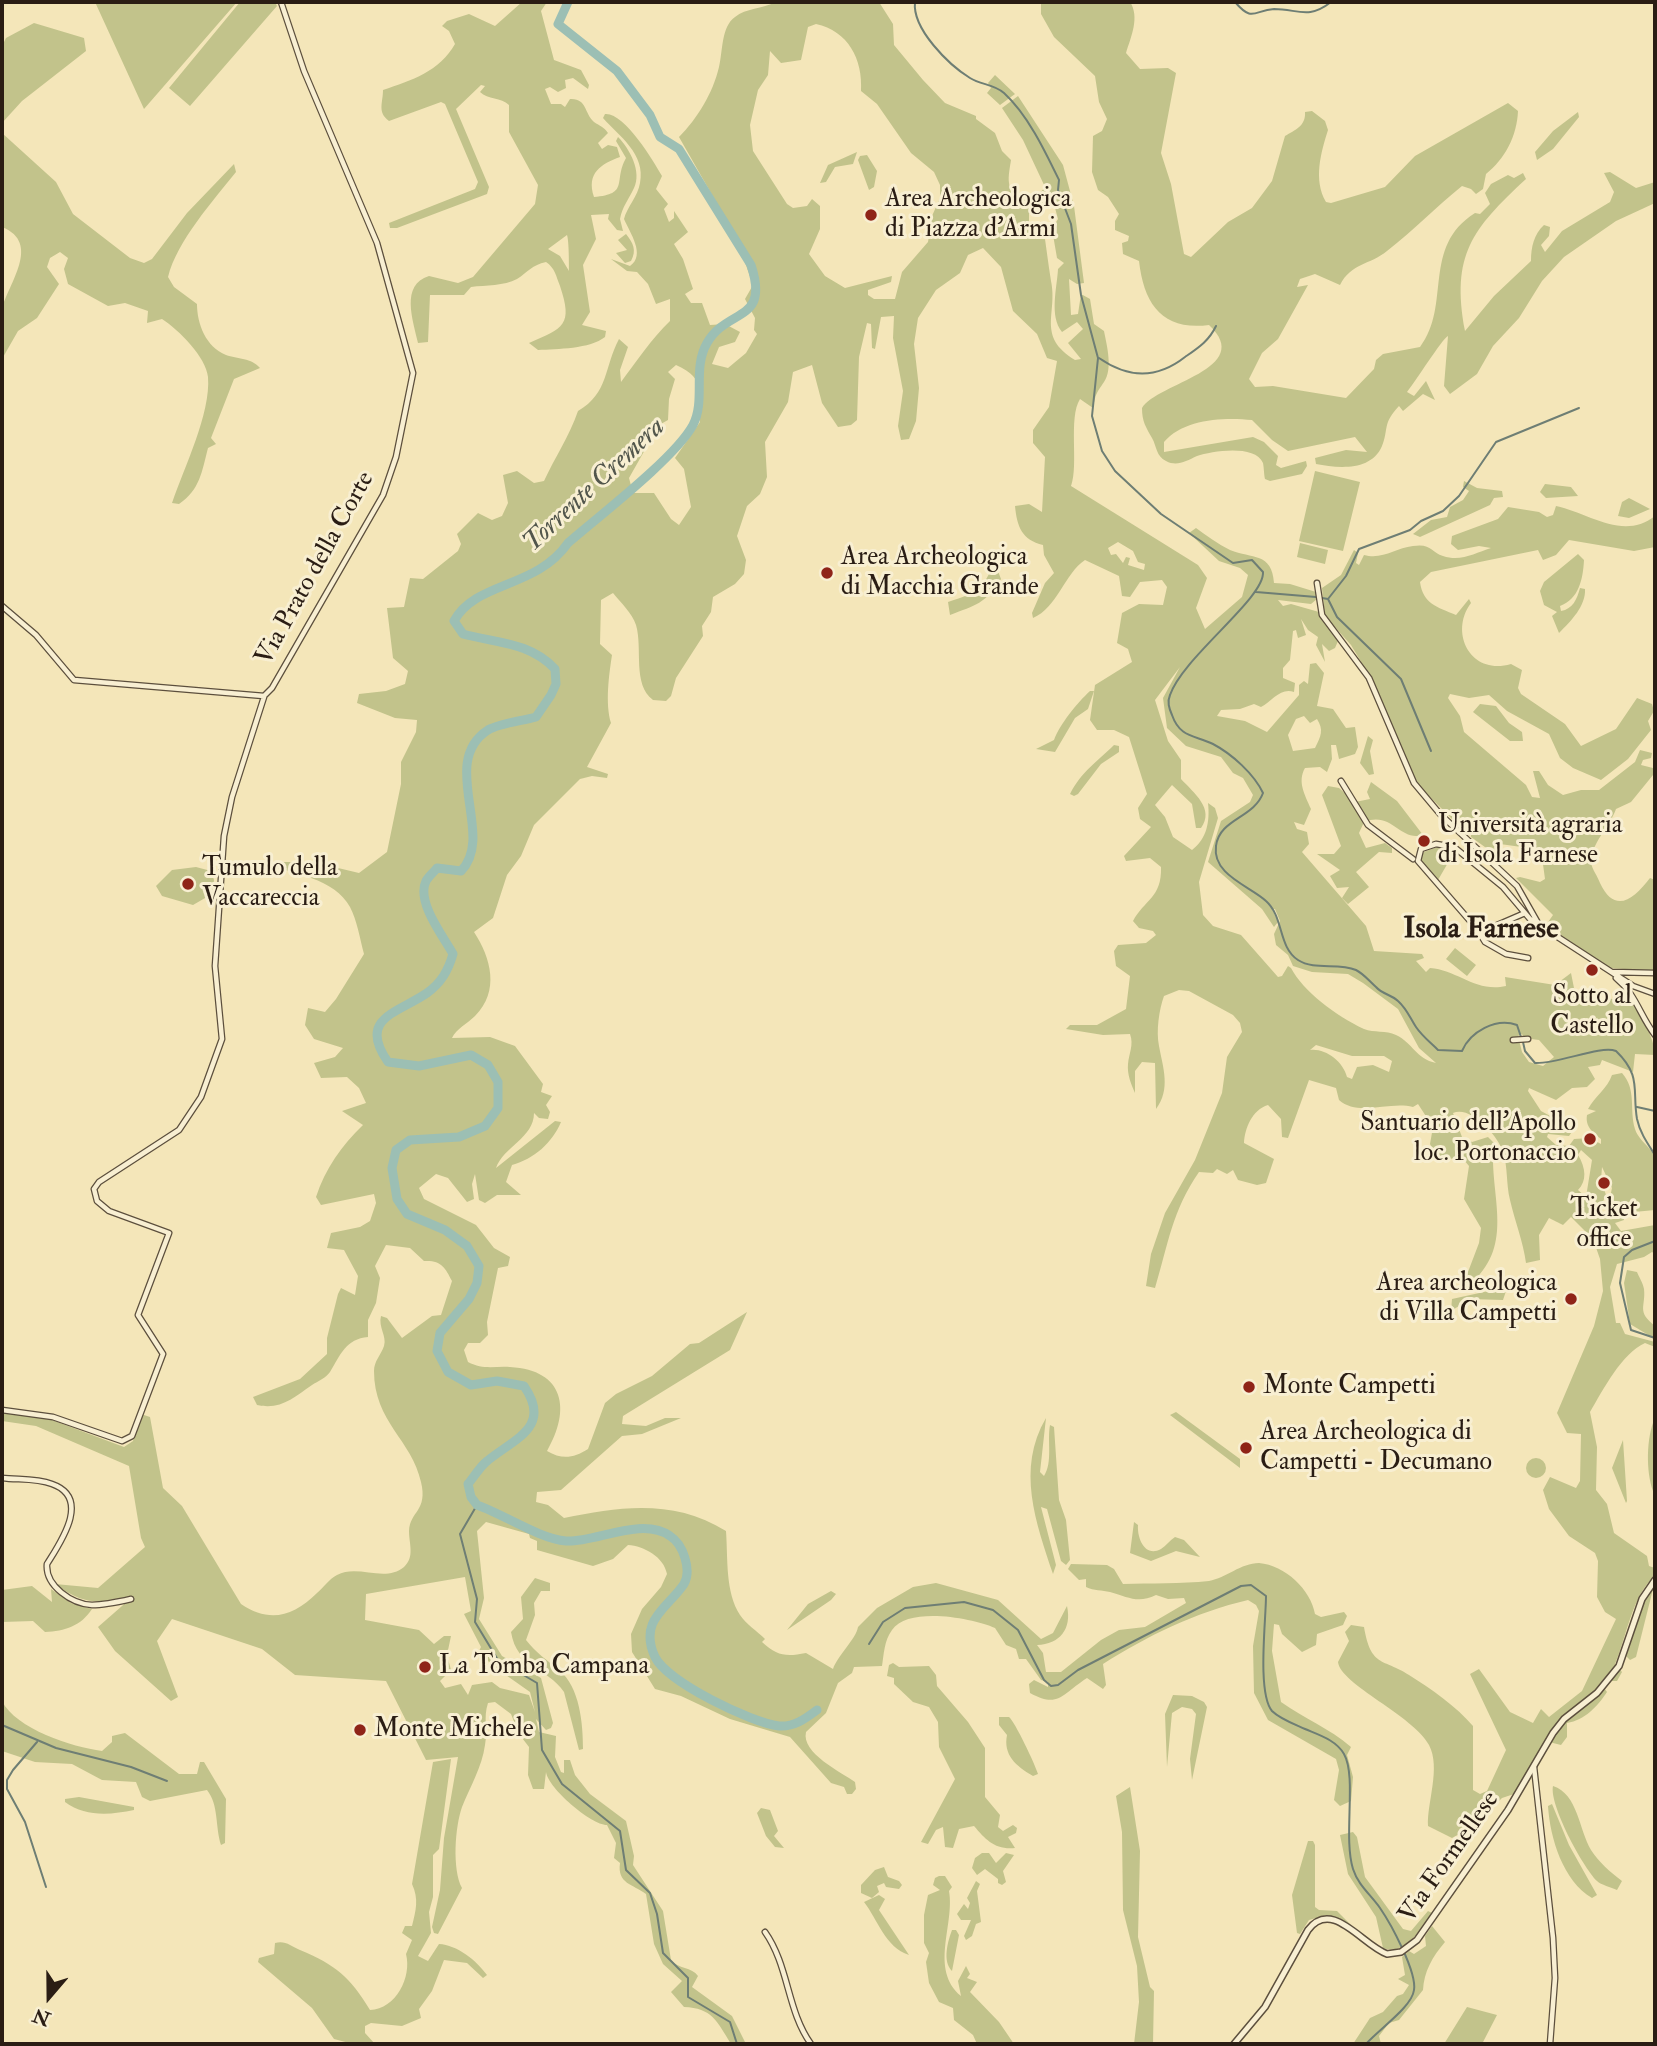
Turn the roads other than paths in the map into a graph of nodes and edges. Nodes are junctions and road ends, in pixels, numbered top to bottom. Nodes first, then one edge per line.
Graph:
1 (281, 2) edge
2 (1317, 583) dead end
3 (2, 606) edge
4 (264, 696) junction
5 (1341, 781) dead end
6 (1413, 859) dead end
7 (1525, 914) junction
8 (1538, 924) junction
9 (1495, 926) dead end
10 (1528, 958) dead end
11 (1655, 972) edge
12 (1613, 973) junction
13 (1655, 994) edge
14 (1655, 1035) edge
15 (1527, 1039) dead end
16 (1516, 1040) dead end
17 (2, 1410) edge
18 (2, 1478) edge
19 (1655, 1580) edge
20 (131, 1599) dead end
21 (1534, 1767) junction
22 (765, 1932) dead end
23 (811, 2044) edge
24 (1234, 2044) edge
25 (1550, 2044) edge

1 - 4 street, Via Prato della Corte
2 - 8 street
3 - 4 street, Via Prato della Corte
4 - 17 street
5 - 6 street
7 - 8 street
7 - 9 street
7 - 10 street
8 - 12 street
11 - 12 street
12 - 13 street
12 - 14 street
15 - 16 street
18 - 20 street
19 - 21 street, Via Formellese
21 - 24 street, Via Formellese
21 - 25 street
22 - 23 street

